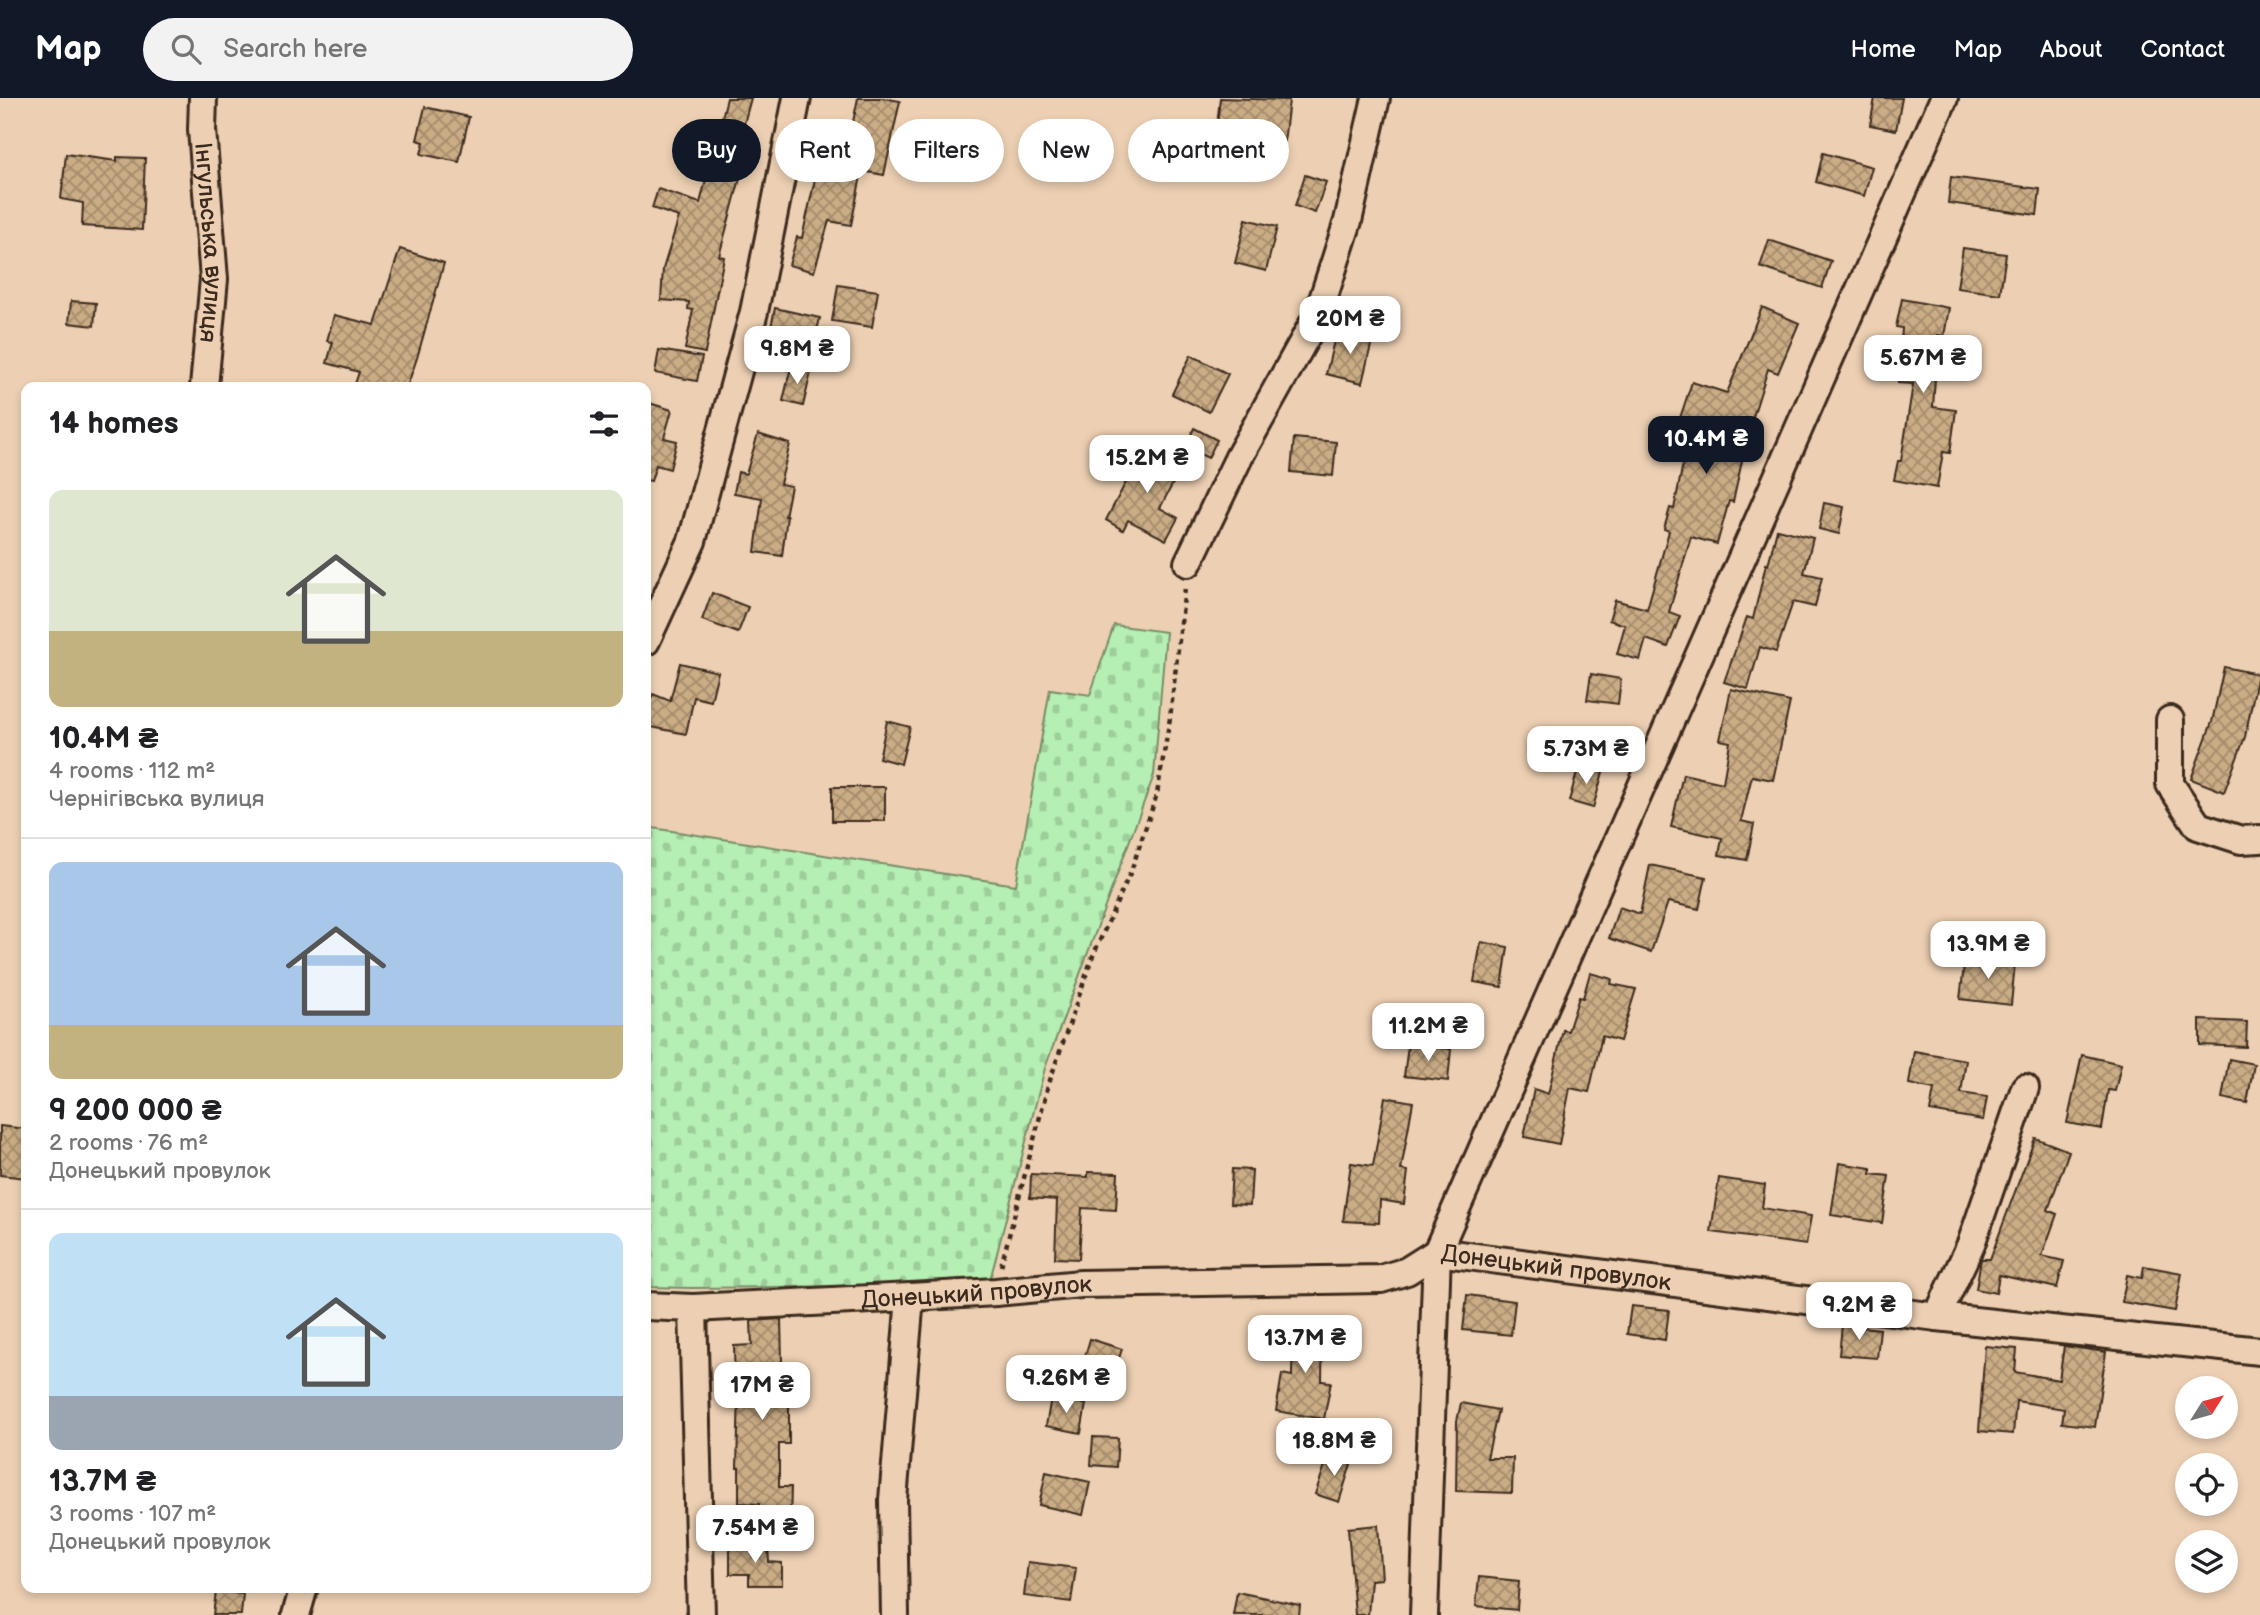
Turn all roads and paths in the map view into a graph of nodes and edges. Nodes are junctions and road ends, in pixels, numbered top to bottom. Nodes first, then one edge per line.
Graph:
1 (203, 98) edge
2 (797, 98) edge
3 (1376, 98) edge
4 (1944, 98) edge
5 (204, 382) edge
6 (1188, 563) joint
7 (651, 630) edge
8 (2170, 720) dead end
9 (2260, 839) edge
10 (2025, 1088) dead end
11 (1437, 1252) junction
12 (996, 1292) junction
13 (910, 1297) junction
14 (651, 1306) edge
15 (693, 1308) junction
16 (1937, 1317) junction
17 (2260, 1351) edge
18 (302, 1593) edge
19 (296, 1615) edge
20 (701, 1615) edge
21 (895, 1615) edge
22 (1423, 1615) edge

1 - 5 street, Інгульська вулиця
2 - 7 street
3 - 6 street
4 - 11 street
6 - 12 path
8 - 9 street
10 - 16 street
11 - 12 street, Донецький провулок
11 - 16 street, Донецький провулок
11 - 22 street
12 - 13 street, Донецький провулок
13 - 15 street, Донецький провулок
13 - 21 street
14 - 15 street, Донецький провулок
15 - 20 street
16 - 17 street, Донецький провулок
18 - 19 street

